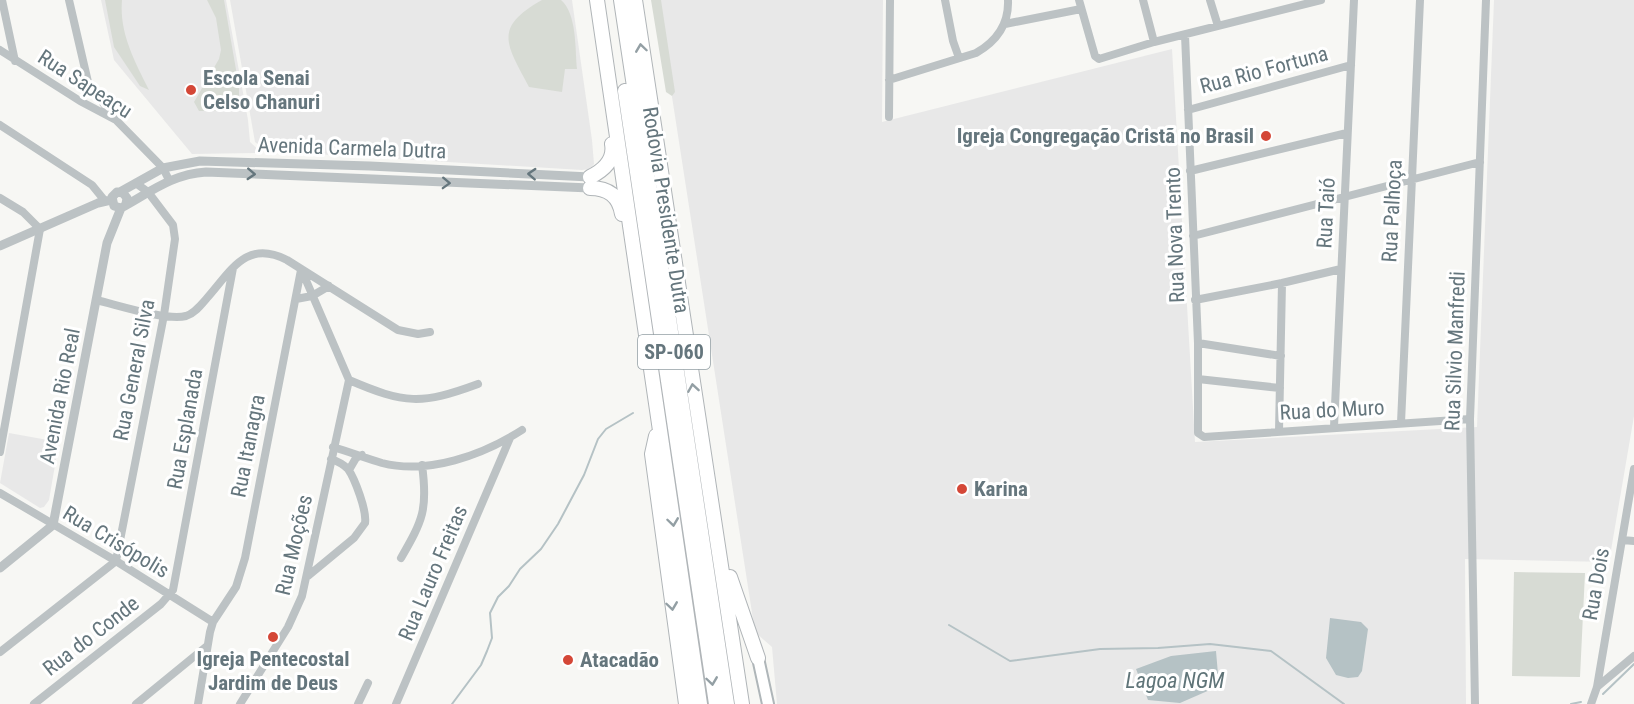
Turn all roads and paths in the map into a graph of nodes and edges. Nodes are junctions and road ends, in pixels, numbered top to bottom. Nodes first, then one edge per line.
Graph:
1 (2, 0) edge
2 (69, 0) edge
3 (597, 0) edge
4 (612, 0) edge
5 (621, 0) edge
6 (635, 0) edge
7 (890, 0) edge
8 (945, 0) edge
9 (1008, 0) edge
10 (1079, 0) edge
11 (1143, 0) edge
12 (1210, 0) edge
13 (1354, 0) edge
14 (1420, 0) edge
15 (1486, 0) edge
16 (1317, 1) edge
17 (1082, 9) junction
18 (1005, 24) junction
19 (1218, 26) junction
20 (1185, 35) junction
21 (1154, 42) junction
22 (0, 51) edge
23 (959, 58) junction
24 (15, 61) junction
25 (1351, 65) junction
26 (889, 81) junction
27 (608, 83) junction
28 (89, 87) junction
29 (80, 101) junction
30 (1188, 110) junction
31 (889, 117) dead end
32 (116, 120) junction
33 (0, 124) edge
34 (1347, 133) junction
35 (1480, 162) junction
36 (163, 168) junction
37 (1190, 171) junction
38 (1412, 179) junction
39 (169, 180) junction
40 (590, 182) junction
41 (137, 184) junction
42 (120, 192) junction
43 (148, 192) junction
44 (1346, 196) junction
45 (0, 198) edge
46 (108, 201) junction
47 (123, 206) junction
48 (40, 229) junction
49 (1193, 236) junction
50 (0, 246) edge
51 (233, 268) junction
52 (1341, 269) junction
53 (301, 270) junction
54 (636, 277) junction
55 (1282, 283) junction
56 (329, 286) junction
57 (312, 296) junction
58 (296, 299) junction
59 (96, 300) junction
60 (1195, 300) junction
61 (164, 315) junction
62 (430, 332) dead end
63 (1198, 343) junction
64 (1281, 356) junction
65 (1198, 379) junction
66 (349, 380) junction
67 (478, 384) dead end
68 (1280, 388) junction
69 (1470, 419) junction
70 (658, 423) junction
71 (1401, 423) junction
72 (1334, 427) junction
73 (522, 430) dead end
74 (1279, 430) junction
75 (1198, 433) joint
76 (510, 438) junction
77 (333, 447) junction
78 (489, 447) junction
79 (0, 452) edge
80 (362, 455) junction
81 (502, 456) junction
82 (331, 459) junction
83 (422, 465) junction
84 (1634, 469) edge
85 (349, 470) junction
86 (0, 493) edge
87 (53, 525) junction
88 (1622, 540) junction
89 (1634, 541) edge
90 (719, 546) junction
91 (401, 558) dead end
92 (116, 561) junction
93 (0, 568) edge
94 (308, 576) junction
95 (170, 596) junction
96 (213, 622) junction
97 (207, 646) junction
98 (0, 652) edge
99 (1634, 656) edge
100 (758, 658) joint
101 (189, 661) junction
102 (204, 663) junction
103 (368, 683) dead end
104 (1597, 687) junction
105 (34, 704) edge
106 (136, 704) edge
107 (198, 704) edge
108 (240, 704) edge
109 (358, 704) edge
110 (396, 704) edge
111 (686, 704) edge
112 (700, 704) edge
113 (716, 704) edge
114 (727, 704) edge
115 (742, 704) edge
116 (768, 704) edge
117 (1475, 704) edge
118 (1591, 704) edge

1 - 24 street
2 - 28 street
3 - 27 highway, SP-060
4 -> 113 highway, Rodovia Presidente Dutra / SP-060
5 - 114 highway, Rodovia Presidente Dutra / SP-060
90 -> 6 highway, Rodovia Presidente Dutra / SP-060
7 - 26 street
8 - 23 street
9 - 18 street
10 - 17 street
11 - 21 street
12 - 19 street
13 - 25 street, Rua Taió
14 - 38 street, Rua Palhoça
15 - 35 street, Rua Silvio Manfredi
16 - 19 street
17 - 18 street
17 - 21 street
18 - 23 street
19 - 20 street
20 - 21 street
20 - 30 street, Rua Nova Trento
22 - 24 street, Rua Sapeaçu
23 - 26 street
24 - 29 street, Rua Sapeaçu
25 - 30 street, Rua Rio Fortuna
25 - 34 street, Rua Taió
26 - 31 street
27 - 40 highway
27 - 54 highway, SP-060
28 - 29 street
28 - 32 street
29 - 32 street, Rua Sapeaçu
30 - 37 street, Rua Nova Trento
32 - 36 street, Rua Sapeaçu
33 - 46 street
34 - 37 street
34 - 44 street, Rua Taió
35 - 38 street
35 - 69 street, Rua Silvio Manfredi
36 - 39 street, Rua Sapeaçu
40 -> 36 street, Avenida Carmela Dutra
36 - 41 street, Avenida Carmela Dutra
37 - 49 street, Rua Nova Trento
38 - 44 street
38 - 71 street, Rua Palhoça
39 -> 40 street, Avenida Carmela Dutra
39 - 43 street, Avenida Carmela Dutra
40 - 54 highway
41 - 42 street, Avenida Carmela Dutra
41 - 43 street, Rua General Silva
42 - 46 street
42 - 47 street
43 - 47 street, Avenida Carmela Dutra
43 - 61 street, Rua General Silva
44 - 49 street
44 - 52 street, Rua Taió
45 - 48 street
46 - 47 street
46 - 48 street
47 - 59 street, Avenida Rio Real
48 - 50 street
48 - 79 street
49 - 60 street, Rua Nova Trento
51 - 53 street
51 - 61 street
51 - 95 street, Rua Esplanada
52 - 55 street
52 - 72 street, Rua Taió
53 - 56 street
53 - 57 street
53 - 58 street, Rua Itanagra
54 - 70 highway, SP-060
55 - 60 street
55 - 64 street
56 - 57 street
56 - 62 street
57 - 58 street
57 - 66 street
58 - 96 street, Rua Itanagra
59 - 61 street
59 - 87 street, Avenida Rio Real
60 - 63 street, Rua Nova Trento
61 - 92 street, Rua General Silva
63 - 64 street
63 - 65 street, Rua Nova Trento
64 - 68 street
65 - 68 street
65 - 75 street, Rua Nova Trento
66 - 67 street
66 - 77 street, Rua Moções
68 - 74 street
69 - 71 street, Rua do Muro
69 - 117 street, Rua Silvio Manfredi
70 -> 111 highway
70 -> 112 highway, SP-060
71 - 72 street, Rua do Muro
72 - 74 street, Rua do Muro
73 - 76 street
74 - 75 street, Rua do Muro
76 - 78 street
76 - 81 street, Rua Lauro Freitas
77 - 80 street
77 - 82 street, Rua Moções
78 - 81 street
78 - 83 street
80 - 83 street
80 - 85 street
81 - 110 street, Rua Lauro Freitas
82 - 85 street
82 - 94 street, Rua Moções
83 - 91 street
84 - 88 street, Rua Dois
85 - 94 street
86 - 87 street, Rua Crisópolis
87 - 92 street, Rua Crisópolis
87 - 93 street
88 - 89 street
88 - 104 street, Rua Dois
90 - 100 highway
90 - 115 highway, Rodovia Presidente Dutra / SP-060
92 - 95 street, Rua Crisópolis
92 - 98 street
94 - 108 street, Rua Moções
95 - 96 street, Rua Crisópolis
95 - 105 street, Rua do Conde
96 - 97 street
97 - 101 street
97 - 102 street
99 - 104 street
100 - 116 main road
101 - 102 street
101 - 106 street
102 - 107 street
103 - 109 street
104 - 118 street, Rua Dois

